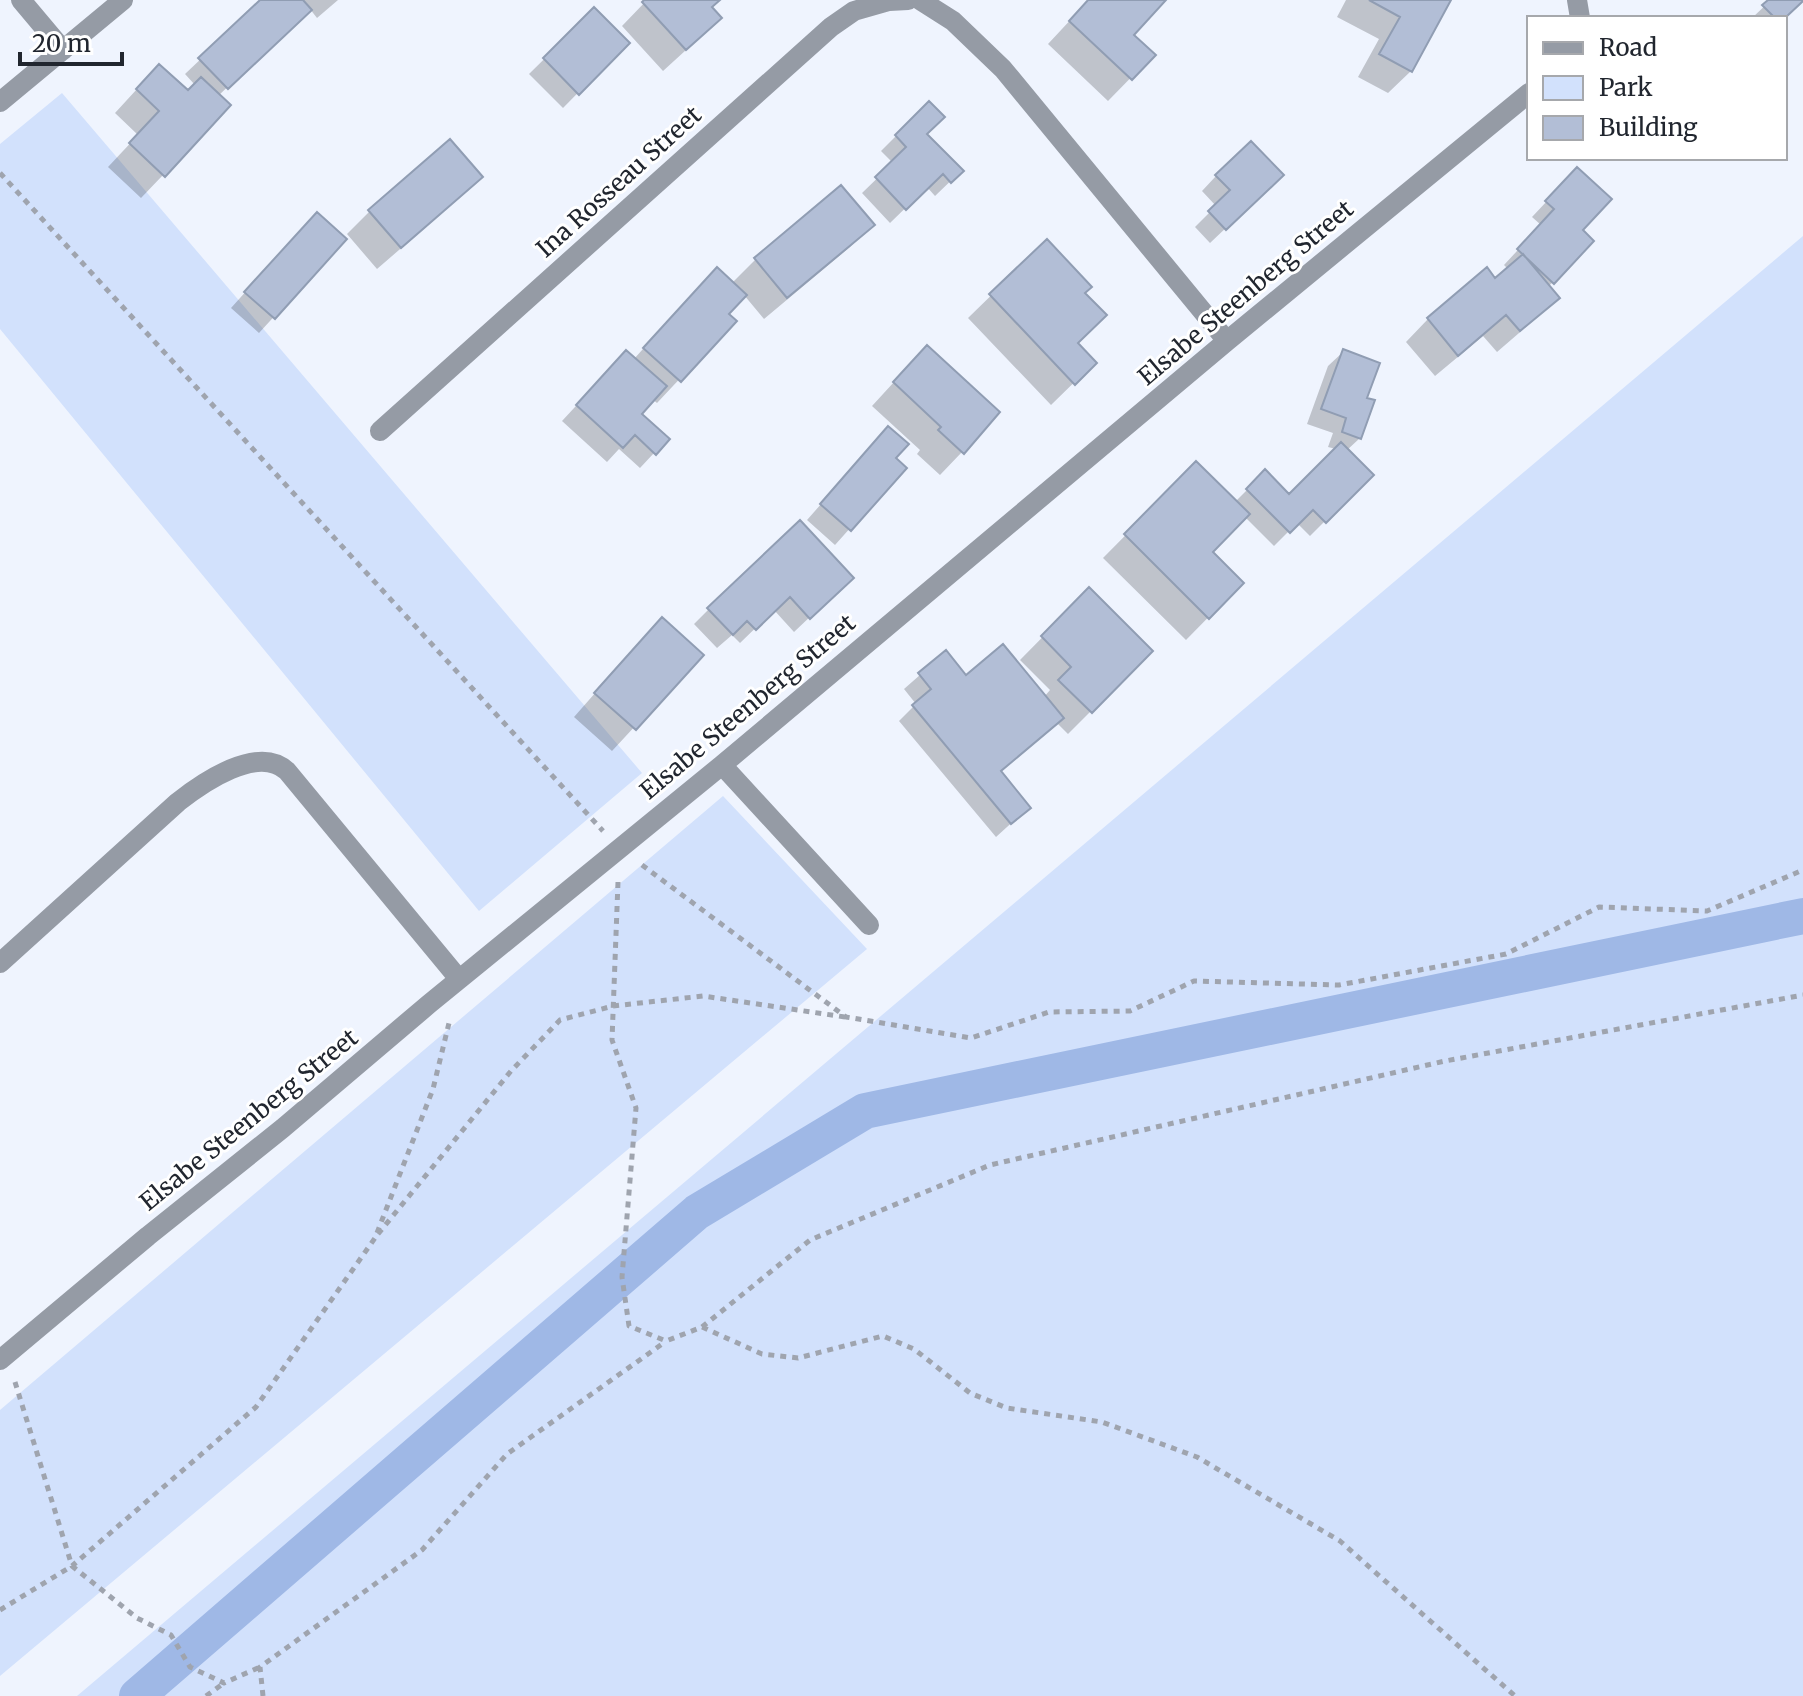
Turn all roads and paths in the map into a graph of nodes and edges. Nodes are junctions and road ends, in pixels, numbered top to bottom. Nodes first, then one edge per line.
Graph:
1 (21, 0) edge
2 (123, 0) edge
3 (908, 0) edge
4 (920, 0) edge
5 (63, 50) junction
6 (1527, 95) edge
7 (0, 102) edge
8 (0, 173) edge
9 (1227, 341) junction
10 (380, 431) dead end
11 (722, 765) junction
12 (619, 848) junction
13 (1803, 870) edge
14 (869, 925) dead end
15 (0, 963) edge
16 (459, 979) junction
17 (1803, 995) edge
18 (613, 1006) junction
19 (846, 1017) junction
20 (375, 1238) junction
21 (702, 1327) junction
22 (666, 1341) junction
23 (2, 1354) edge
24 (72, 1566) junction
25 (0, 1610) edge
26 (260, 1667) junction
27 (224, 1683) junction
28 (206, 1696) edge
29 (263, 1696) edge
30 (1515, 1696) edge

1 - 5 street
2 - 5 street
3 - 10 street, Ina Rosseau Street
4 - 9 street
5 - 7 street
6 - 9 street, Elsabe Steenberg Street
8 - 12 path
9 - 11 street, Elsabe Steenberg Street
11 - 12 street, Elsabe Steenberg Street
11 - 14 street
12 - 16 street, Elsabe Steenberg Street
12 - 18 path
12 - 19 path
13 - 19 path
15 - 16 street
16 - 20 path
16 - 23 street, Elsabe Steenberg Street
17 - 21 path
18 - 19 path
18 - 20 path
18 - 22 path
20 - 24 path
21 - 22 path
21 - 30 path
22 - 26 path
23 - 24 path
24 - 25 path
24 - 27 path
26 - 27 path
26 - 29 path
27 - 28 path

